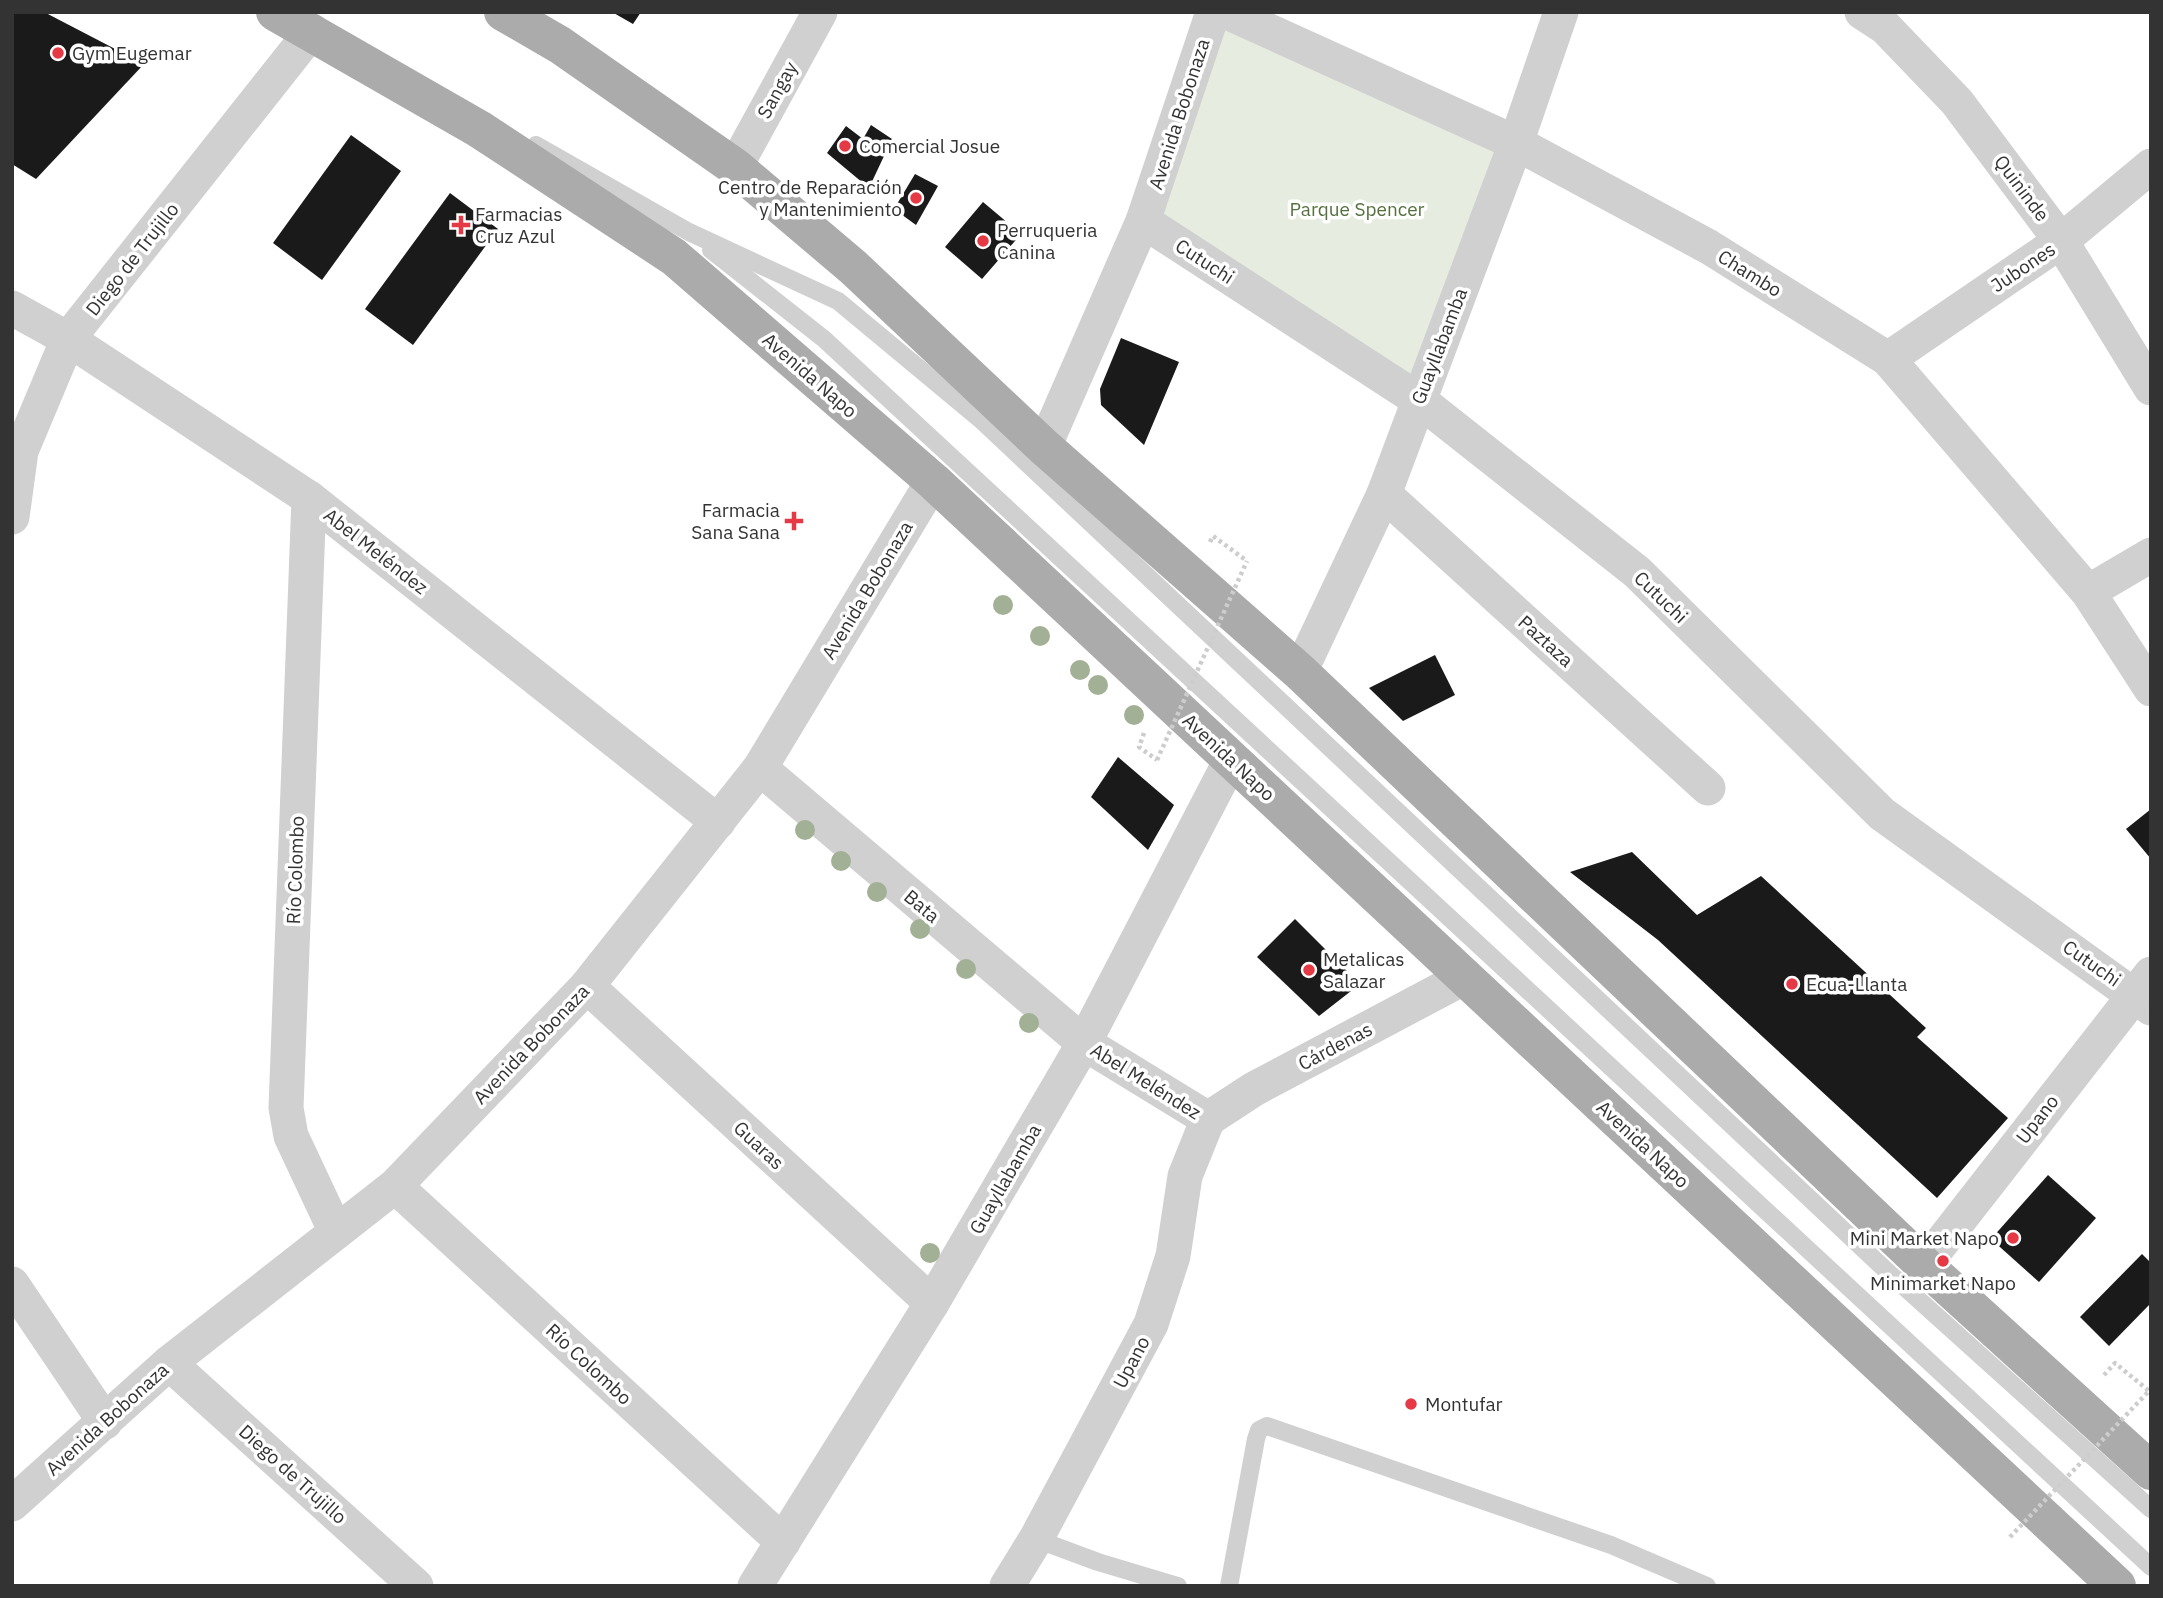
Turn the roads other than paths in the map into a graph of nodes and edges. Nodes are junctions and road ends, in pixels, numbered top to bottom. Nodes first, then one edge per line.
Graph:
1 (275, 12) edge
2 (503, 12) edge
3 (820, 12) edge
4 (1213, 12) edge
5 (1227, 12) edge
6 (1561, 12) edge
7 (1863, 12) edge
8 (307, 22) edge
9 (1516, 143) junction
10 (2151, 166) edge
11 (735, 167) junction
12 (1143, 220) junction
13 (689, 232) junction
14 (2061, 241) junction
15 (12, 308) edge
16 (68, 339) junction
17 (1888, 359) junction
18 (2151, 388) edge
19 (1419, 400) junction
20 (1044, 447) junction
21 (933, 481) junction
22 (1384, 494) junction
23 (309, 498) junction
24 (12, 517) edge
25 (2151, 555) edge
26 (2088, 592) junction
27 (1300, 672) junction
28 (2151, 689) edge
29 (1231, 760) junction
30 (760, 768) junction
31 (1708, 788) dead end
32 (718, 822) junction
33 (1465, 977) junction
34 (586, 986) junction
35 (2145, 992) edge
36 (1084, 1043) junction
37 (1208, 1119) junction
38 (395, 1186) junction
39 (335, 1232) junction
40 (1924, 1265) junction
41 (12, 1284) edge
42 (932, 1303) junction
43 (169, 1363) junction
44 (105, 1422) junction
45 (2151, 1471) edge
46 (12, 1504) edge
47 (2151, 1509) edge
48 (1036, 1539) junction
49 (783, 1542) junction
50 (2151, 1567) edge
51 (416, 1586) edge
52 (755, 1586) edge
53 (1007, 1586) edge
54 (1178, 1586) edge
55 (1228, 1586) edge
56 (1707, 1586) edge
57 (2117, 1586) edge

1 - 8 main road, Avenida Napo
2 - 11 main road
3 - 11 street, Sangay
4 - 12 street, Avenida Bobonaza
5 - 9 street, Chambo
6 - 9 street, Guayllabamba
7 - 14 street, Quininde
8 - 13 lane
8 - 16 street, Diego de Trujillo
8 - 21 main road, Avenida Napo
9 - 17 street, Chambo
9 - 19 street, Guayllabamba
10 - 14 street, Jubones
11 - 20 main road
12 - 19 street, Cutuchi
12 - 20 street, Avenida Bobonaza
13 - 47 lane
13 - 50 lane
14 - 17 street, Jubones
14 - 18 street, Quininde
15 - 16 street, Abel Meléndez
16 - 23 street, Abel Meléndez
16 - 24 street, Diego de Trujillo
17 - 26 street, Chambo
19 - 22 street, Guayllabamba
19 - 35 street, Cutuchi
20 - 27 main road
21 - 29 main road, Avenida Napo
21 - 30 street, Avenida Bobonaza
22 - 27 street, Guayllabamba
22 - 31 street, Paztaza
23 - 32 street, Abel Meléndez
23 - 39 street, Río Colombo
25 - 26 street
26 - 28 street, Chambo
27 - 40 main road
29 - 33 main road, Avenida Napo
29 - 36 street, Guayllabamba
30 - 32 street, Avenida Bobonaza
30 - 36 street, Bata
32 - 34 street, Avenida Bobonaza
33 - 37 street, Cárdenas
33 - 57 main road, Avenida Napo
34 - 38 street, Avenida Bobonaza
34 - 42 street, Guaras
35 - 40 street, Upano
36 - 37 street, Abel Meléndez
36 - 42 street, Guayllabamba
37 - 48 street, Upano
38 - 39 street, Avenida Bobonaza
38 - 49 street, Río Colombo
39 - 43 street, Avenida Bobonaza
40 - 45 main road
41 - 44 street
42 - 49 street, Guayllabamba
43 - 44 street, Avenida Bobonaza
43 - 51 street, Diego de Trujillo
44 - 46 street, Avenida Bobonaza
48 - 53 street, Upano
48 - 54 lane
49 - 52 street, Guayllabamba
55 - 56 lane

